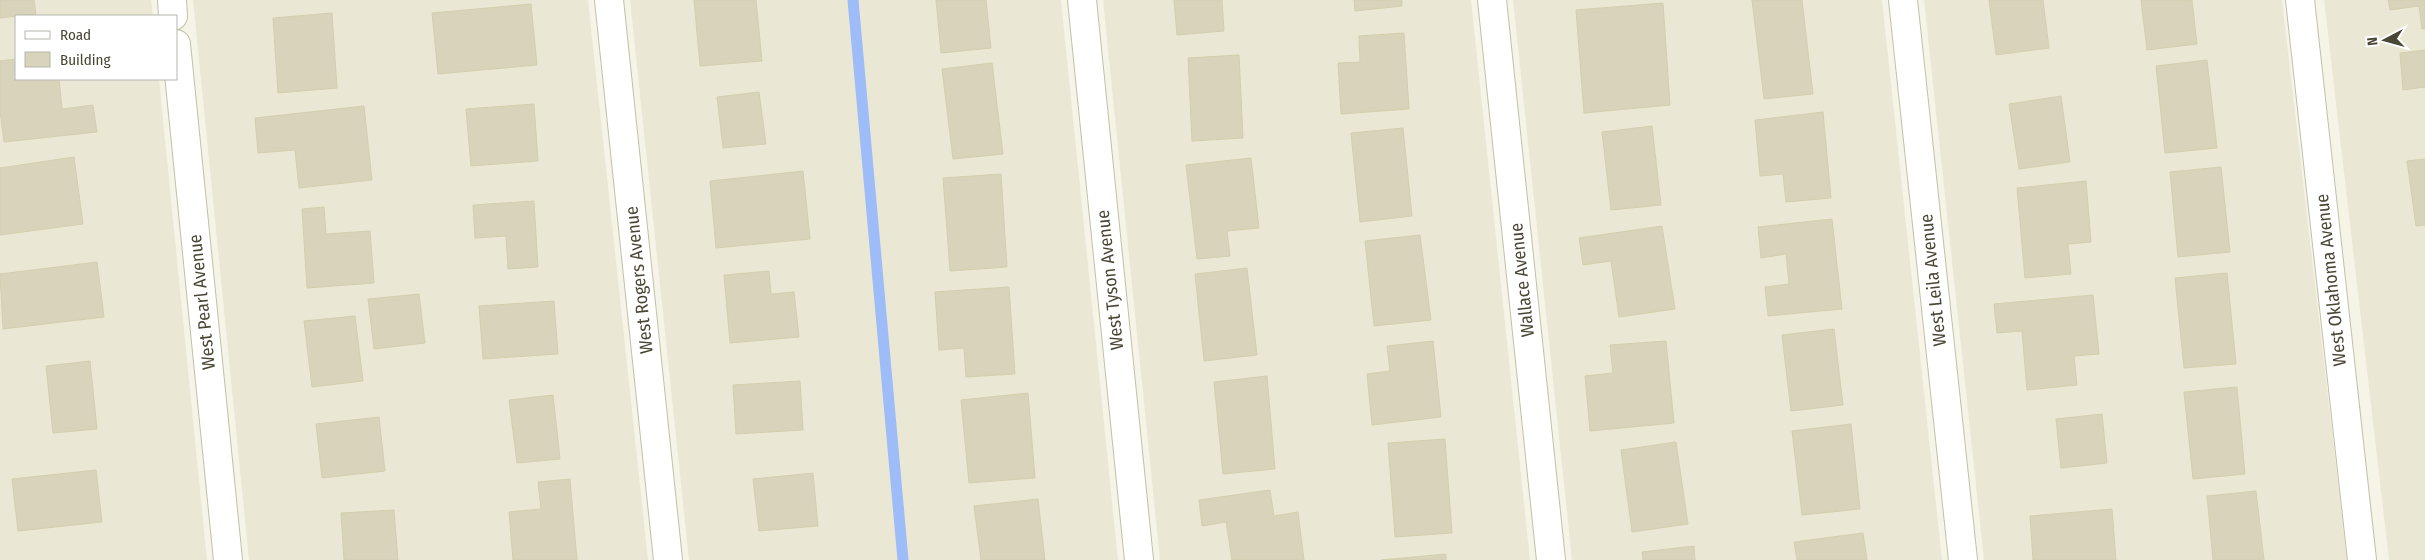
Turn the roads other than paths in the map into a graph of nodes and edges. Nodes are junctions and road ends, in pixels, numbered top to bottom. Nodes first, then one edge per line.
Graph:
1 (172, 0) edge
2 (609, 0) edge
3 (1082, 0) edge
4 (1492, 0) edge
5 (1903, 0) edge
6 (2300, 0) edge
7 (174, 15) edge
8 (178, 64) edge
9 (228, 560) edge
10 (668, 560) edge
11 (1139, 560) edge
12 (1551, 560) edge
13 (1963, 560) edge
14 (2362, 560) edge

1 - 7 street
2 - 10 street, West Rogers Avenue
3 - 11 street, West Tyson Avenue
4 - 12 street, Wallace Avenue
5 - 13 street, West Leila Avenue
6 - 14 street, West Oklahoma Avenue
8 - 9 street, West Pearl Avenue

